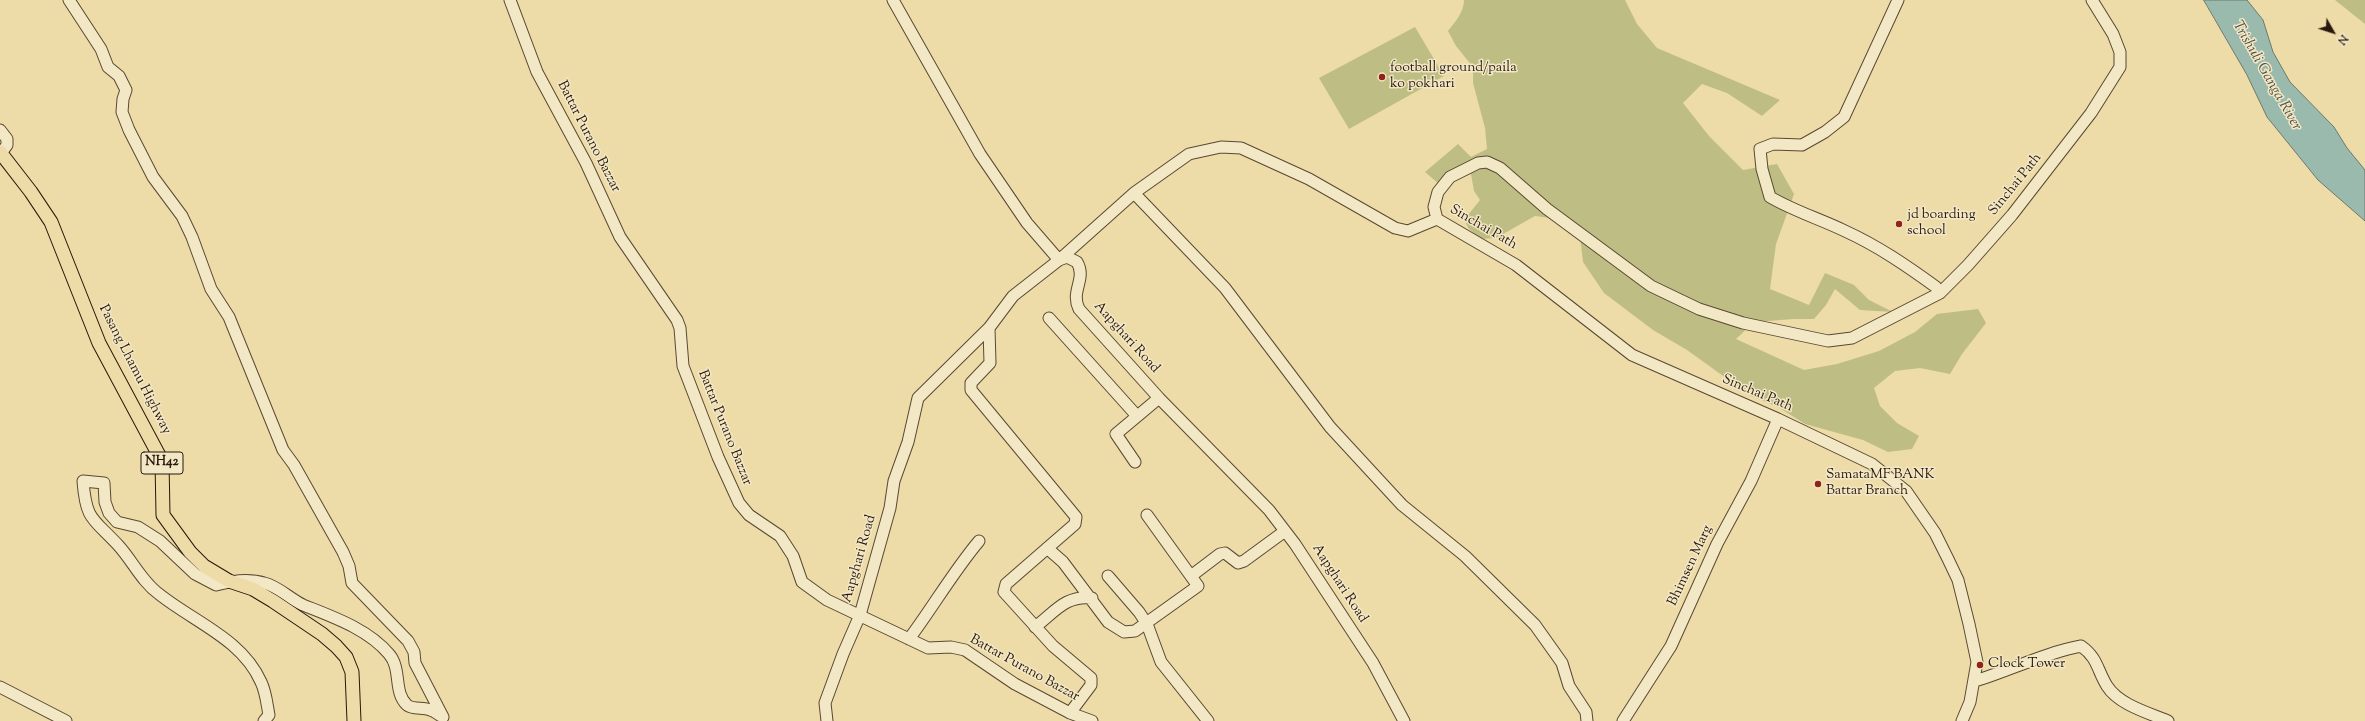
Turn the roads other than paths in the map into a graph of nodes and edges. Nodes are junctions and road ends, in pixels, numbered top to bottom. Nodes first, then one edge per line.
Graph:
1 (69, 0) edge
2 (510, 0) edge
3 (893, 0) edge
4 (1898, 0) edge
5 (2092, 0) edge
6 (0, 130) edge
7 (0, 152) edge
8 (1134, 193) junction
9 (1437, 219) junction
10 (1059, 260) junction
11 (1940, 293) junction
12 (1049, 318) dead end
13 (989, 328) junction
14 (1159, 398) junction
15 (1137, 416) junction
16 (1778, 419) junction
17 (1135, 462) dead end
18 (1147, 515) dead end
19 (1285, 531) junction
20 (979, 541) dead end
21 (1047, 548) junction
22 (1108, 576) dead end
23 (1191, 576) junction
24 (229, 581) junction
25 (1092, 598) junction
26 (860, 615) junction
27 (1147, 624) junction
28 (1035, 627) junction
29 (909, 639) junction
30 (1975, 681) junction
31 (0, 687) edge
32 (1070, 713) junction
33 (444, 719) edge
34 (66, 721) edge
35 (264, 721) edge
36 (354, 721) edge
37 (827, 721) edge
38 (1092, 721) edge
39 (1208, 721) edge
40 (1404, 721) edge
41 (1587, 721) edge
42 (1623, 721) edge
43 (1962, 721) edge
44 (2168, 721) edge

1 - 33 street
2 - 26 street, Battar Purano Bazzar
3 - 10 street
4 - 11 street
5 - 11 street, Sinchai Path
6 - 7 street
7 - 24 main road, Pasang Lhamu Highway / NH42
8 - 9 street
8 - 10 street
8 - 41 street
9 - 11 street, Sinchai Path
9 - 16 street, Sinchai Path
10 - 13 street, Aapghari Road
10 - 14 street, Aapghari Road
12 - 15 street
13 - 21 street
13 - 26 street, Aapghari Road
14 - 15 street
14 - 19 street, Aapghari Road
15 - 17 street
16 - 30 street, Sinchai Path
16 - 42 street, Bhimsen Marg
18 - 23 street
19 - 23 street
19 - 40 street, Aapghari Road
20 - 29 street
21 - 25 street
21 - 28 street
22 - 27 street
23 - 27 street
24 - 33 street
24 - 35 street
24 - 36 main road, Pasang Lhamu Highway / NH42
25 - 27 street
25 - 28 street
26 - 29 street, Battar Purano Bazzar
26 - 37 street, Aapghari Road
27 - 39 street
28 - 32 street
29 - 32 street, Battar Purano Bazzar
30 - 43 street, Sinchai Path
30 - 44 street
31 - 34 street
32 - 38 street, Battar Purano Bazzar

